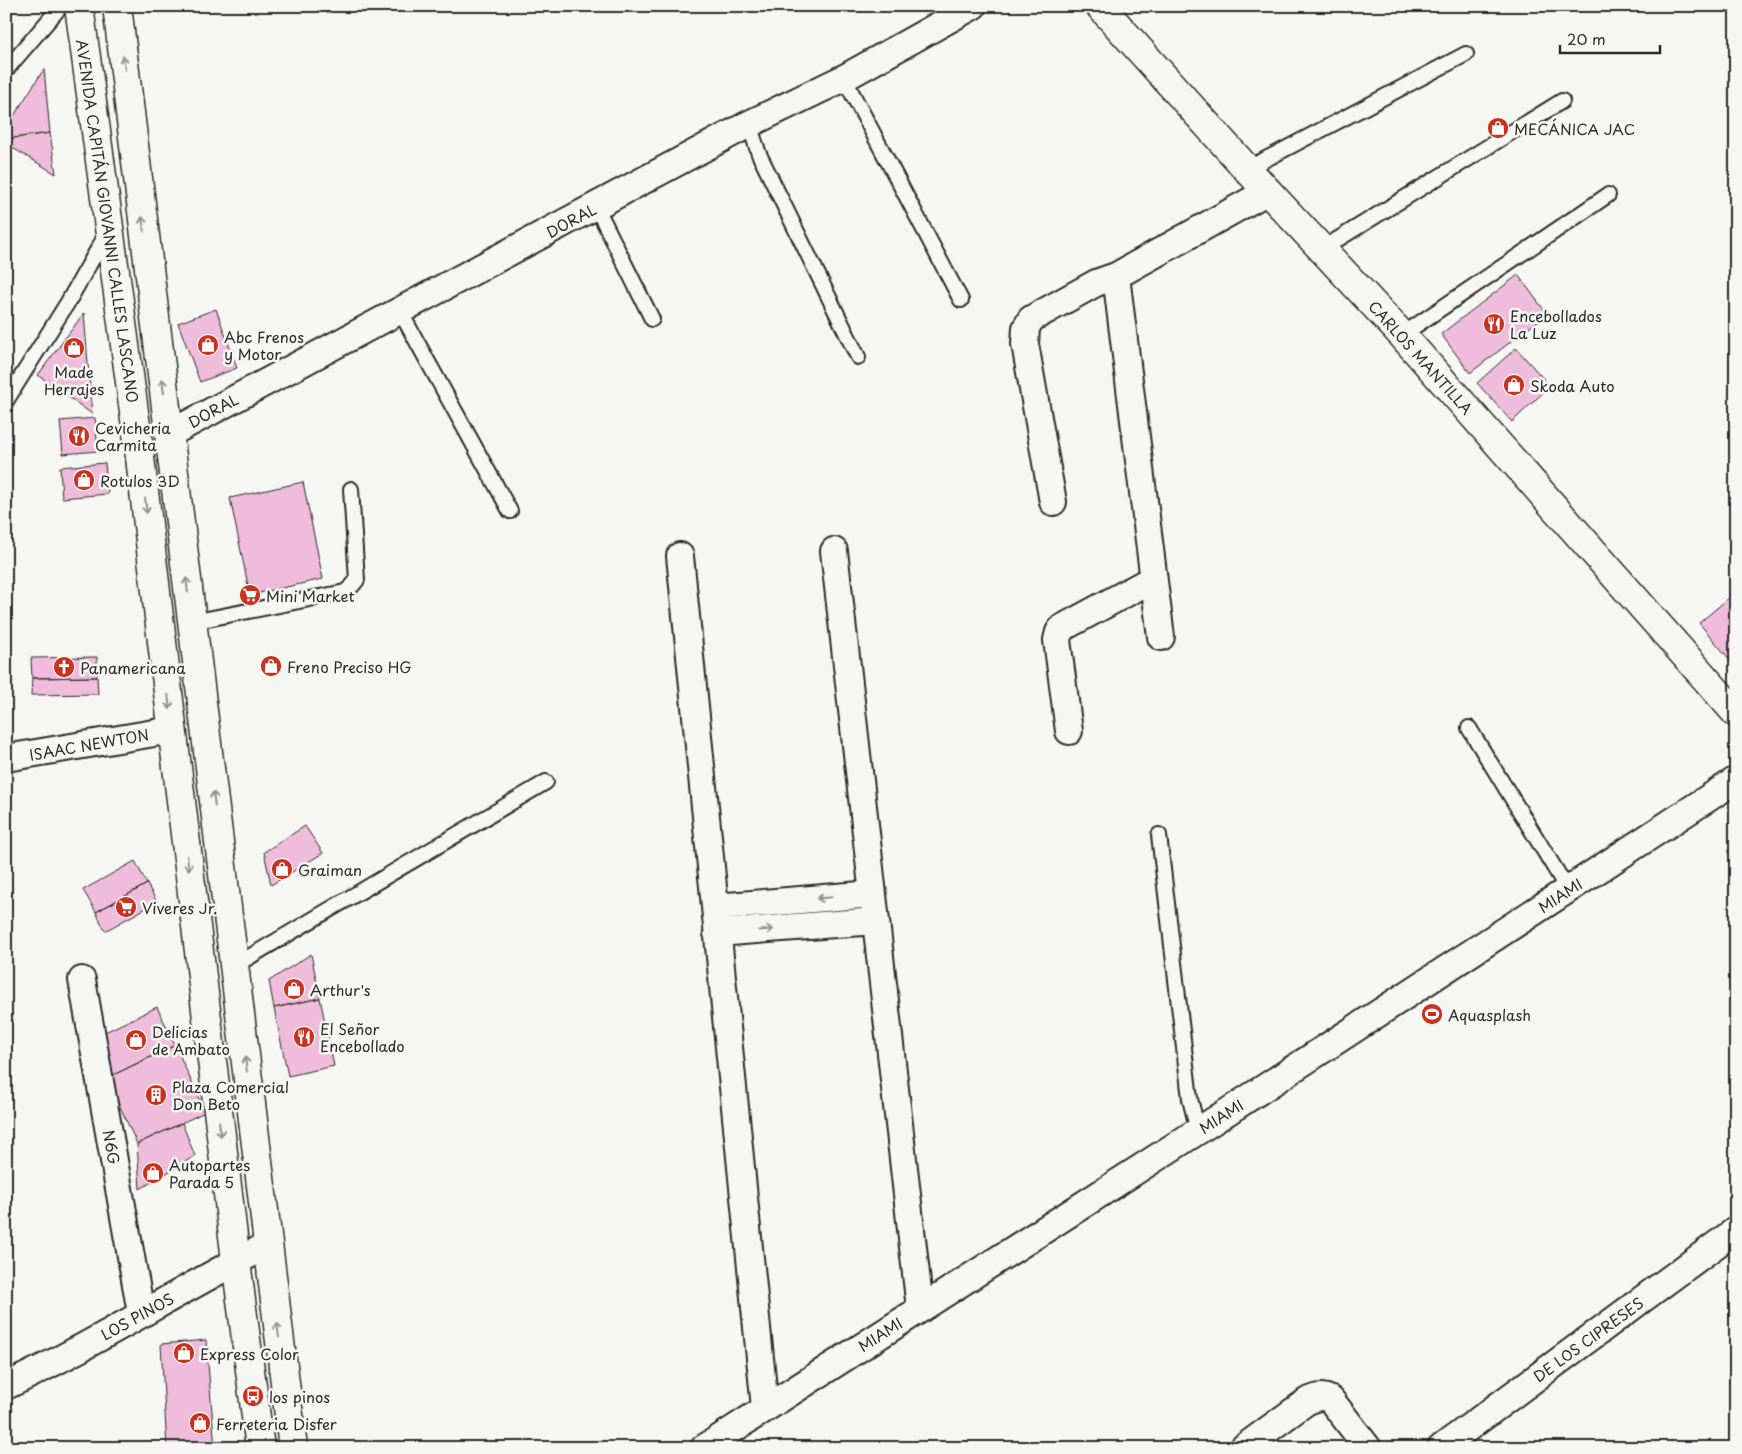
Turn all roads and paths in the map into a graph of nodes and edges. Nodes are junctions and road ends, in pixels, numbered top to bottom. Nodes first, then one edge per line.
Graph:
1 (61, 6) edge
2 (79, 6) edge
3 (117, 6) edge
4 (973, 6) edge
5 (1100, 6) edge
6 (1466, 54) dead end
7 (6, 70) edge
8 (844, 78) junction
9 (1562, 101) dead end
10 (749, 124) junction
11 (1247, 169) junction
12 (1268, 191) junction
13 (1608, 195) dead end
14 (596, 206) junction
15 (110, 228) junction
16 (1322, 249) junction
17 (1116, 276) junction
18 (960, 300) dead end
19 (400, 311) junction
20 (652, 319) dead end
21 (1402, 335) junction
22 (858, 357) dead end
23 (6, 401) edge
24 (169, 434) junction
25 (351, 489) dead end
26 (1053, 502) dead end
27 (510, 511) dead end
28 (834, 551) dead end
29 (680, 556) dead end
30 (1154, 581) junction
31 (192, 622) junction
32 (1162, 637) dead end
33 (1736, 713) edge
34 (1469, 728) dead end
35 (172, 730) junction
36 (1070, 731) dead end
37 (6, 758) edge
38 (1736, 780) edge
39 (546, 782) dead end
40 (1159, 835) dead end
41 (1568, 890) junction
42 (873, 894) junction
43 (715, 907) junction
44 (876, 921) junction
45 (717, 933) junction
46 (234, 966) junction
47 (82, 980) dead end
48 (1198, 1131) junction
49 (1736, 1230) edge
50 (268, 1245) junction
51 (236, 1261) junction
52 (920, 1309) junction
53 (141, 1313) junction
54 (6, 1386) edge
55 (765, 1408) junction
56 (260, 1448) edge
57 (293, 1448) edge
58 (704, 1448) edge
59 (1243, 1448) edge
60 (1368, 1448) edge
61 (1441, 1448) edge

1 - 7 lane
2 - 15 main road, AVENIDA CAPITÁN GIOVANNI CALLES LASCANO
24 -> 3 main road, AVENIDA CAPITÁN GIOVANNI CALLES LASCANO
4 - 8 street, DORAL
5 - 11 main road, CARLOS MANTILLA
6 - 11 lane
8 - 10 street, DORAL
8 - 18 lane
9 - 16 lane
10 - 14 street, DORAL
10 - 22 lane
11 - 12 main road, CARLOS MANTILLA
12 - 16 main road, CARLOS MANTILLA
12 - 17 street
13 - 21 lane
14 - 19 street, DORAL
14 - 20 lane
15 - 23 lane
15 -> 35 main road, AVENIDA CAPITÁN GIOVANNI CALLES LASCANO
16 - 21 main road, CARLOS MANTILLA
17 - 26 street
17 - 30 street
19 - 24 street, DORAL
19 - 27 lane
21 - 33 main road, CARLOS MANTILLA
31 -> 24 main road, AVENIDA CAPITÁN GIOVANNI CALLES LASCANO
25 - 31 lane
28 - 42 street
29 - 43 street
30 - 32 street
30 - 36 street
46 -> 31 main road, AVENIDA CAPITÁN GIOVANNI CALLES LASCANO
34 - 41 lane
35 - 37 street, ISAAC NEWTON
35 -> 51 main road, AVENIDA CAPITÁN GIOVANNI CALLES LASCANO
38 - 41 street, MIAMI
39 - 46 lane
40 - 48 lane
41 - 48 street, MIAMI
42 -> 43 street
42 - 44 street
43 - 45 street
45 -> 44 street
44 - 52 street
45 - 55 street
50 -> 46 main road, AVENIDA CAPITÁN GIOVANNI CALLES LASCANO
47 - 53 street, N6G
48 - 52 street, MIAMI
49 - 61 street, DE LOS CIPRESES
50 - 51 street, LOS PINOS
57 -> 50 main road, AVENIDA CAPITÁN GIOVANNI CALLES LASCANO
51 - 53 street, LOS PINOS
51 - 56 main road, AVENIDA CAPITÁN GIOVANNI CALLES LASCANO
52 - 55 street, MIAMI
53 - 54 street, LOS PINOS
55 - 58 street, MIAMI
59 - 60 street

